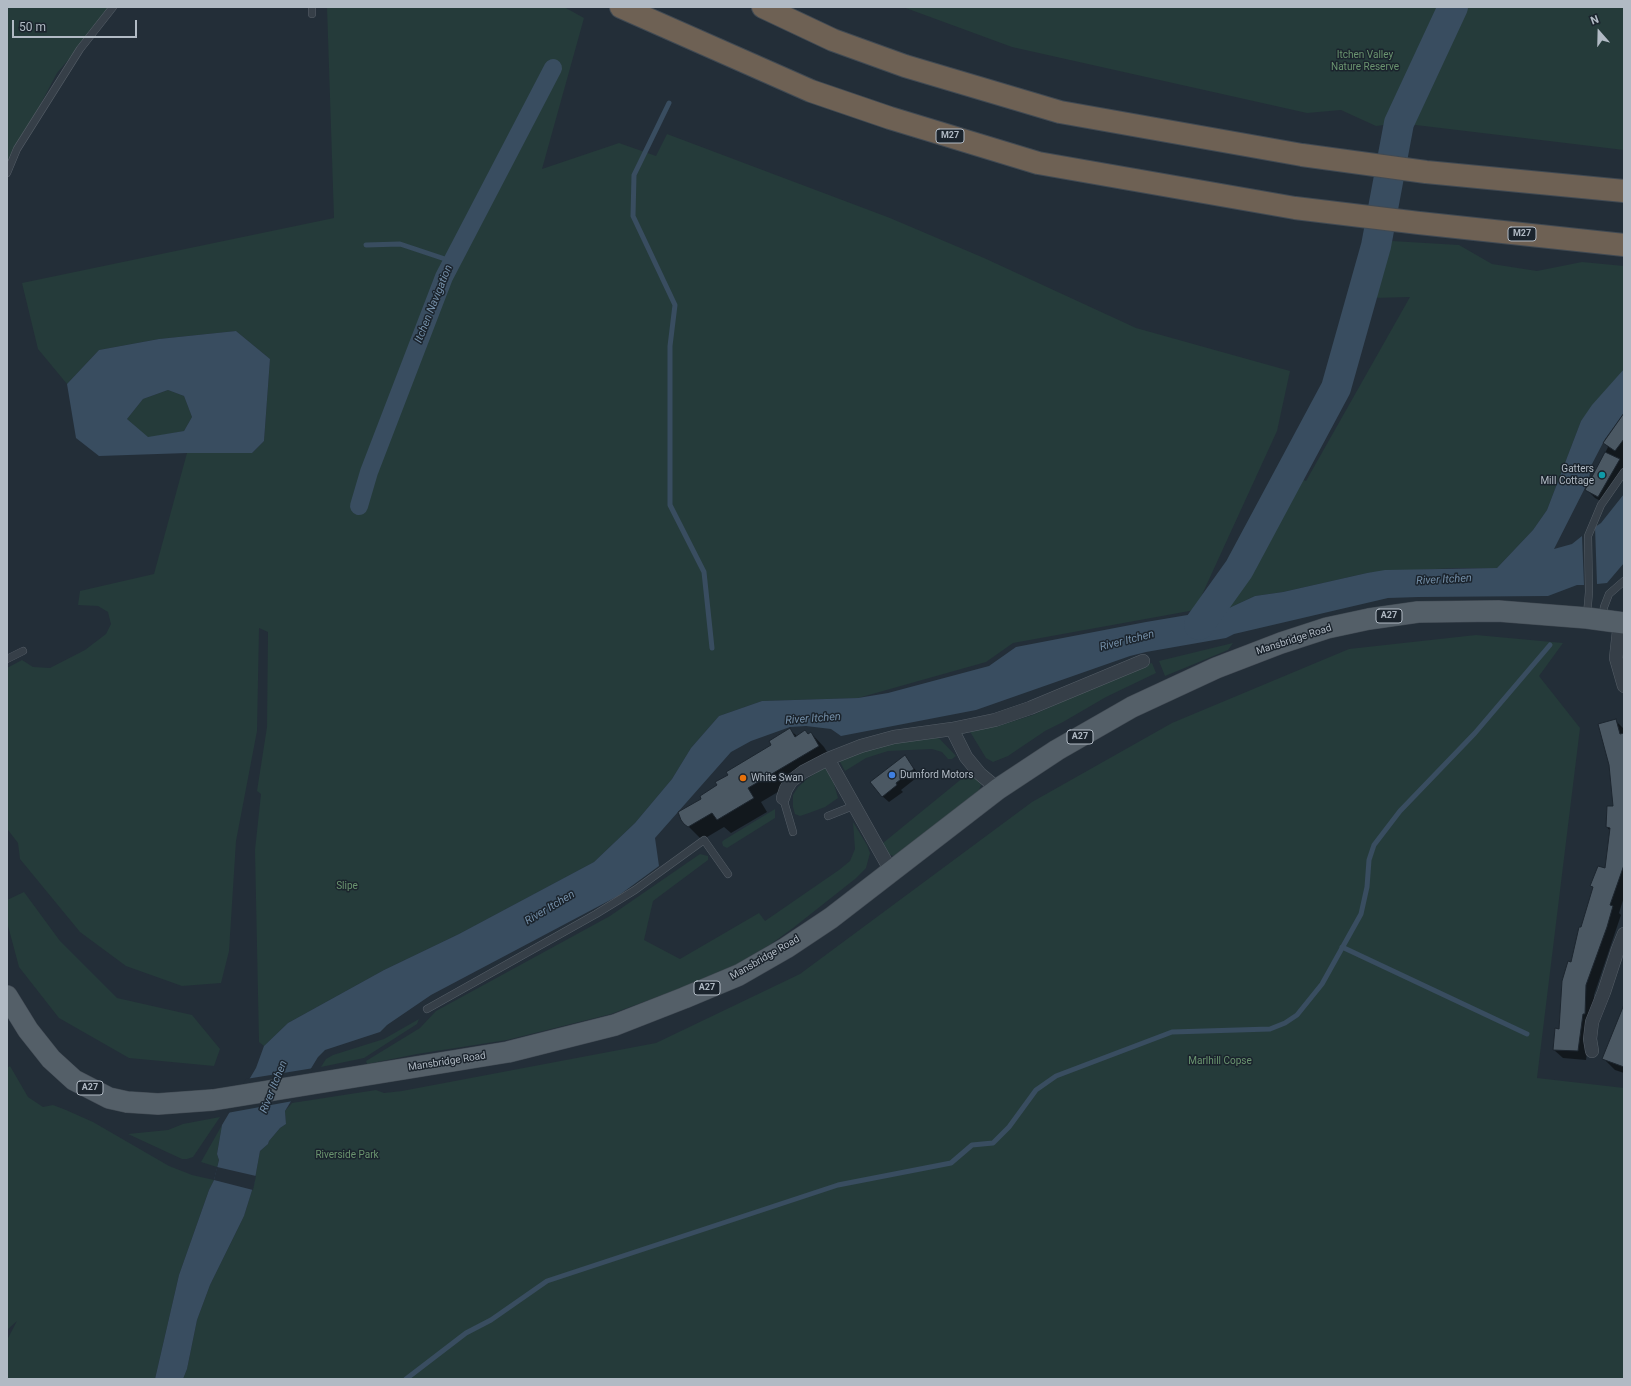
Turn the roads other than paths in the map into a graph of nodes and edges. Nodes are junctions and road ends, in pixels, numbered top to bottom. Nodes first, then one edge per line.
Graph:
1 (114, 7) edge
2 (621, 7) edge
3 (763, 7) edge
4 (7, 173) edge
5 (1624, 191) edge
6 (1624, 245) edge
7 (1624, 472) edge
8 (1624, 581) edge
9 (1608, 620) edge
10 (23, 650) dead end
11 (7, 658) edge
12 (1143, 662) dead end
13 (1624, 686) edge
14 (952, 729) junction
15 (828, 759) junction
16 (998, 789) junction
17 (783, 798) joint
18 (853, 806) junction
19 (828, 816) dead end
20 (793, 832) dead end
21 (891, 871) junction
22 (728, 874) dead end
23 (1624, 934) edge
24 (1618, 966) edge
25 (7, 996) edge
26 (427, 1009) dead end
27 (1592, 1051) dead end

1 - 4 lane
2 - 6 highway, M27
3 - 5 highway
7 - 9 lane
8 - 9 lane
9 - 13 street
9 - 16 main road, Mansbridge Road / A27
10 - 11 lane
12 - 14 street
14 - 15 street
14 - 16 street
15 - 17 street
15 - 18 street
16 - 21 main road, Mansbridge Road / A27
17 - 20 lane
18 - 19 lane
18 - 21 street
21 - 25 main road, Mansbridge Road / A27
22 - 26 lane
23 - 24 street
24 - 27 street

